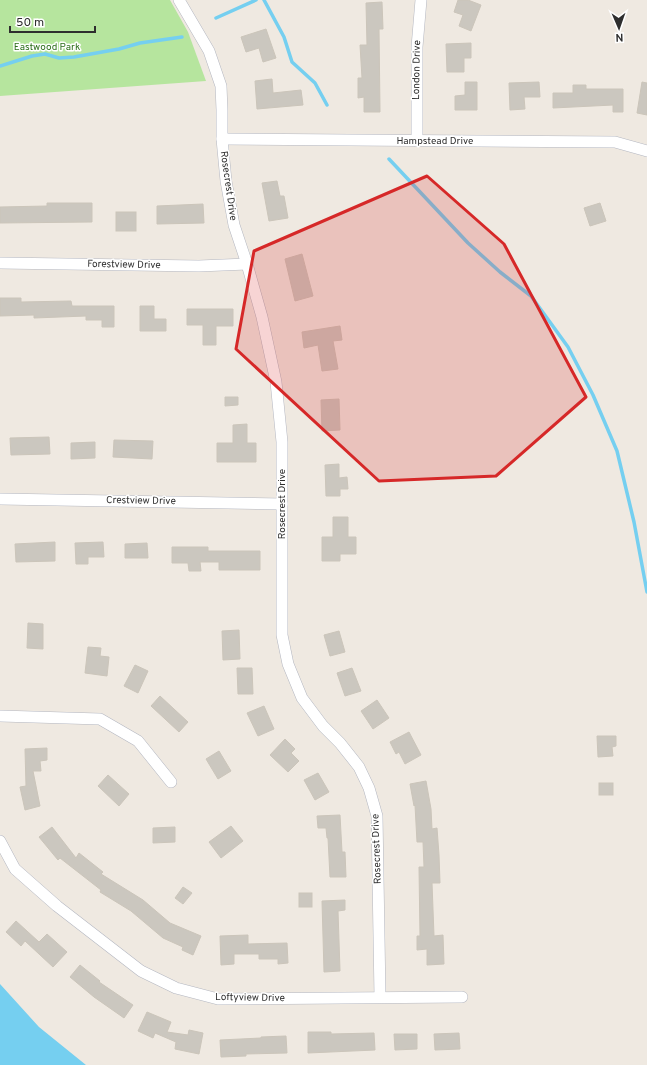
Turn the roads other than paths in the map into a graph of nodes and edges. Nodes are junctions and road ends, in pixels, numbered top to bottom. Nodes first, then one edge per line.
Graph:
1 (179, 0) edge
2 (421, 0) edge
3 (222, 139) junction
4 (416, 141) junction
5 (647, 151) edge
6 (0, 263) edge
7 (247, 264) junction
8 (0, 499) edge
9 (282, 504) junction
10 (0, 716) edge
11 (171, 782) dead end
12 (0, 841) edge
13 (462, 997) dead end
14 (380, 998) junction

1 - 3 street, Rosecrest Drive
2 - 4 street, London Drive
3 - 4 street, Hampstead Drive
3 - 7 street, Rosecrest Drive
4 - 5 street, Hampstead Drive
6 - 7 street, Forestview Drive
7 - 9 street, Rosecrest Drive
8 - 9 street, Crestview Drive
9 - 14 street, Rosecrest Drive
10 - 11 street
12 - 14 street, Loftyview Drive
13 - 14 street, Loftyview Drive

